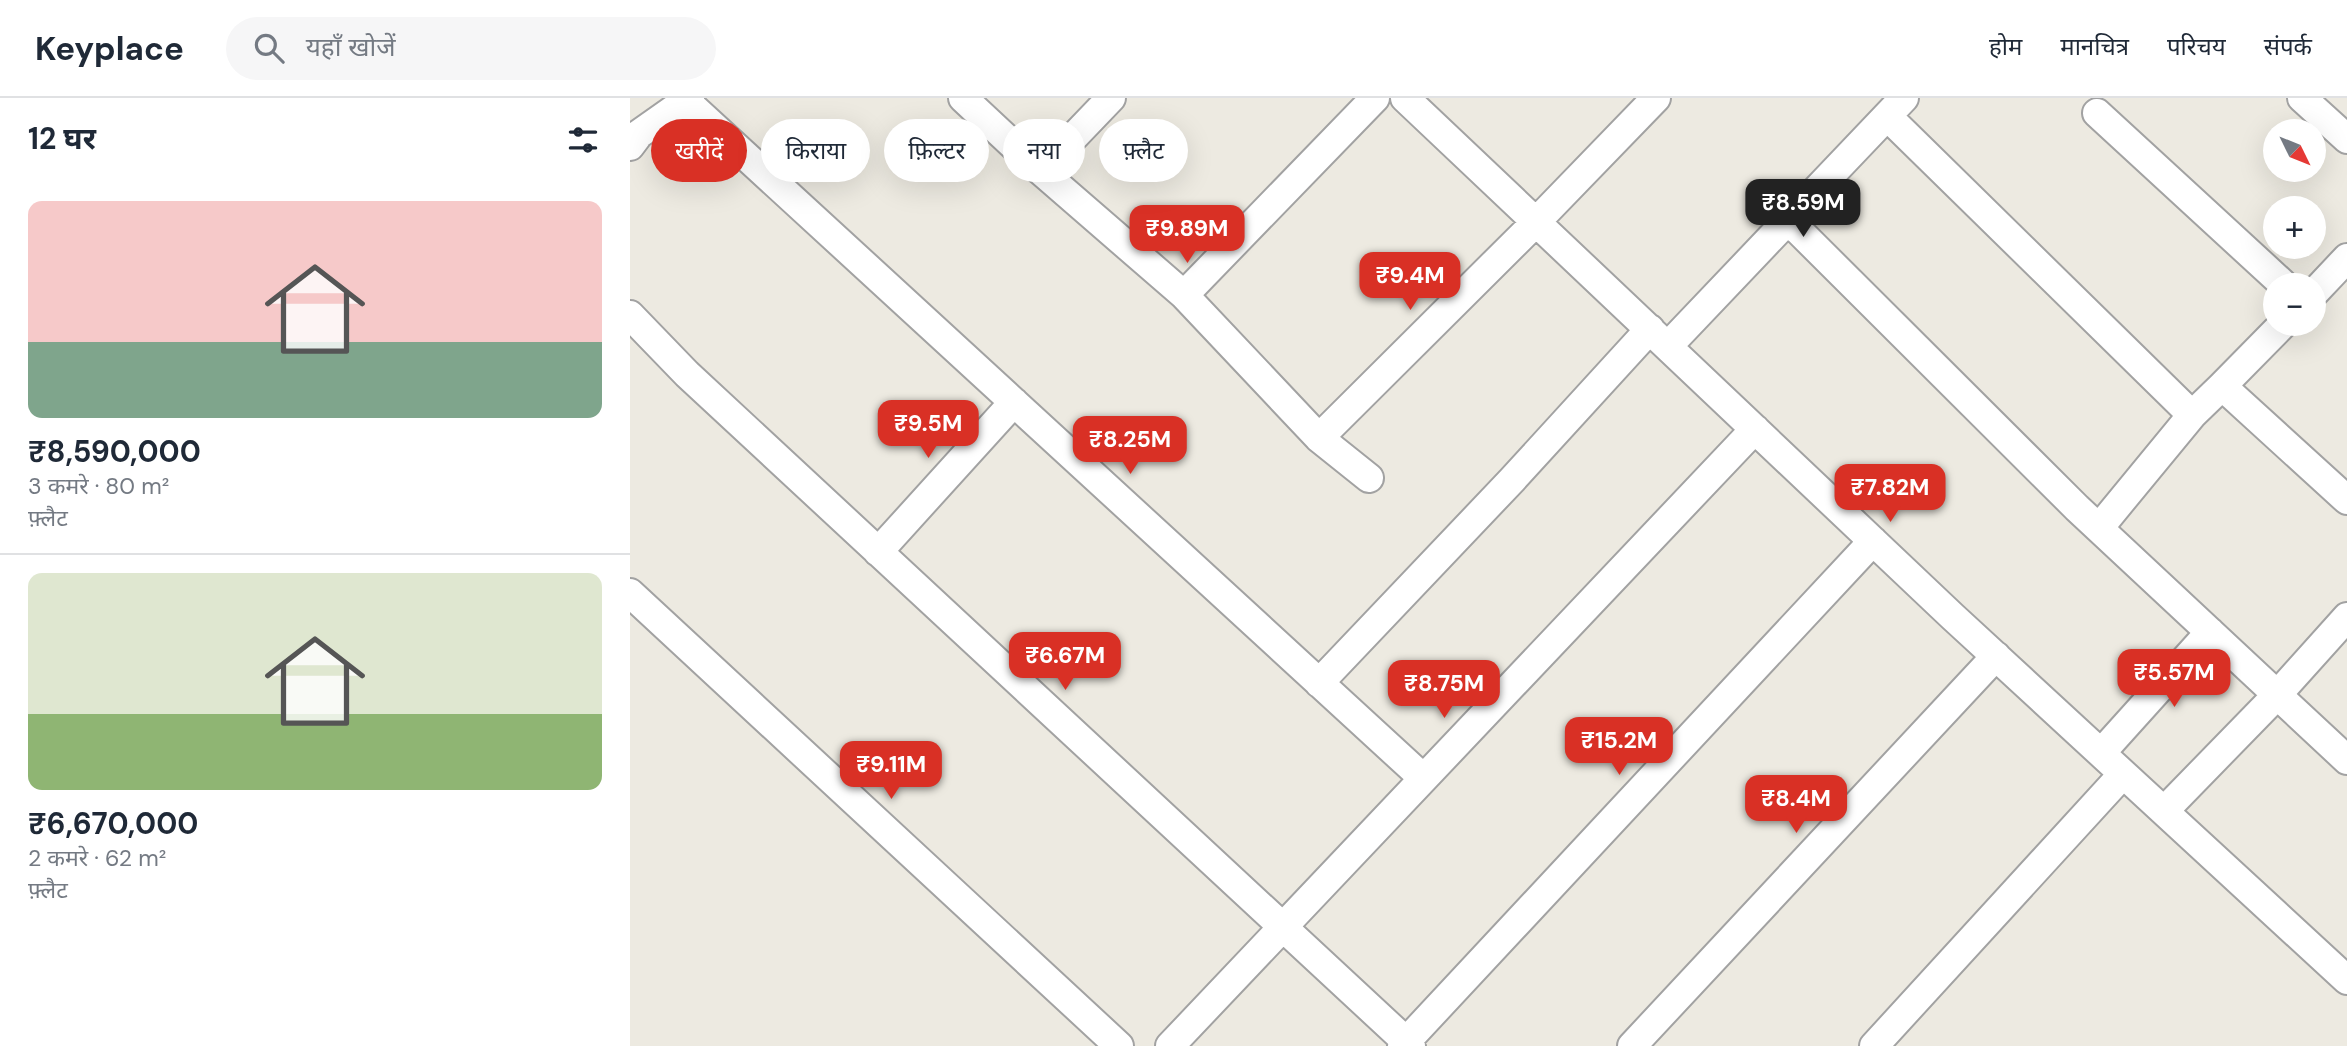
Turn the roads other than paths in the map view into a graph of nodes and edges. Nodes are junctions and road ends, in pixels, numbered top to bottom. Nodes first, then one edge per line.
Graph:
1 (963, 98) edge
2 (1111, 98) edge
3 (1375, 98) edge
4 (1405, 98) edge
5 (1656, 98) edge
6 (2302, 98) edge
7 (688, 100) edge
8 (1899, 103) edge
9 (2097, 113) dead end
10 (1085, 125) edge
11 (1003, 135) edge
12 (2347, 139) edge
13 (630, 146) edge
14 (1054, 182) edge
15 (1788, 220) junction
16 (1536, 222) junction
17 (2347, 258) edge
18 (2271, 273) edge
19 (2326, 280) edge
20 (1184, 295) junction
21 (630, 315) edge
22 (2271, 336) edge
23 (1659, 337) junction
24 (2222, 386) junction
25 (1014, 402) junction
26 (2192, 415) junction
27 (1755, 429) junction
28 (1319, 438) junction
29 (1369, 478) dead end
30 (2347, 500) edge
31 (2099, 528) junction
32 (1873, 541) junction
33 (878, 552) junction
34 (630, 593) edge
35 (2347, 617) edge
36 (2210, 632) junction
37 (1996, 656) junction
38 (1319, 683) junction
39 (2277, 695) junction
40 (2101, 753) junction
41 (2347, 760) edge
42 (2123, 774) junction
43 (1423, 778) junction
44 (2164, 811) junction
45 (1282, 926) junction
46 (2343, 968) edge
47 (1406, 1045) edge
48 (1119, 1046) edge
49 (1170, 1046) edge
50 (1632, 1046) edge
51 (1874, 1046) edge

1 - 11 street
2 - 10 street
3 - 20 street
4 - 16 street
5 - 16 street
6 - 12 street
7 - 13 street
7 - 25 street
8 - 15 street
8 - 26 street
9 - 18 street
14 - 20 street
15 - 23 street
15 - 31 street
16 - 23 street
16 - 28 street
17 - 19 street
20 - 28 street
21 - 33 street
22 - 24 street
23 - 27 street
23 - 38 street
24 - 26 street
24 - 30 street
25 - 33 street
25 - 38 street
26 - 31 street
27 - 32 street
27 - 43 street
28 - 29 street
31 - 36 street
32 - 37 street
32 - 47 street
33 - 45 street
34 - 48 street
35 - 39 street
36 - 39 street
36 - 40 street
37 - 40 street
37 - 50 street
38 - 43 street
39 - 41 street
39 - 44 street
40 - 42 street
42 - 44 street
42 - 51 street
43 - 45 street
44 - 46 street
45 - 47 street
45 - 49 street

